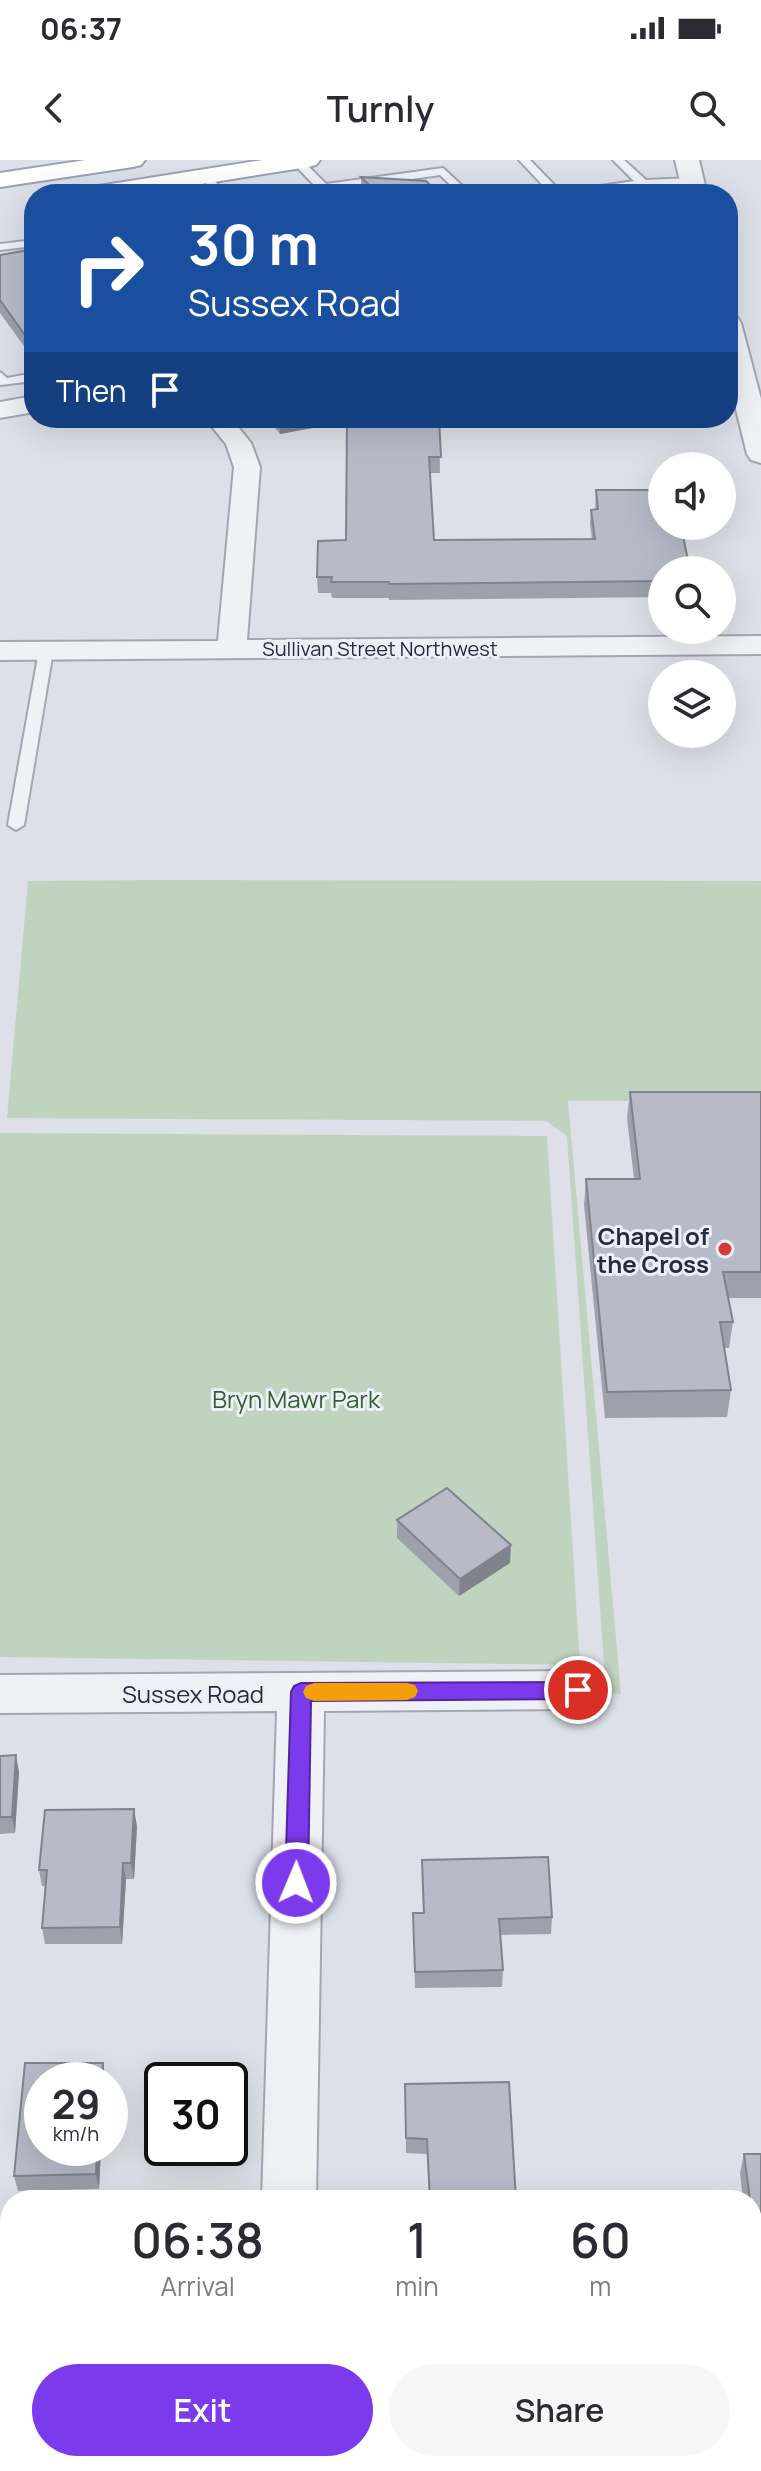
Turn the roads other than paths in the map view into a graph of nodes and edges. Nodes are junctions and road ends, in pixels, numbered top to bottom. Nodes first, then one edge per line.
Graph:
1 (136, 160) edge
2 (524, 160) edge
3 (618, 160) edge
4 (303, 161) edge
5 (691, 178) edge
6 (0, 180) edge
7 (643, 183) junction
8 (217, 184) edge
9 (314, 184) edge
10 (362, 184) edge
11 (456, 184) edge
12 (547, 184) edge
13 (636, 184) edge
14 (24, 244) edge
15 (0, 247) edge
16 (738, 363) edge
17 (0, 376) edge
18 (24, 379) edge
19 (24, 406) edge
20 (0, 410) edge
21 (226, 428) edge
22 (761, 454) edge
23 (761, 645) edge
24 (232, 649) junction
25 (0, 651) edge
26 (46, 651) junction
27 (16, 825) dead end
28 (578, 1690) dead end
29 (301, 1692) junction
30 (0, 1694) edge
31 (289, 2190) edge

1 - 6 main road
2 - 12 lane
3 - 7 lane
4 - 8 main road
4 - 9 lane
5 - 7 lane
7 - 13 lane
10 - 11 lane
14 - 15 lane
16 - 22 street
17 - 18 lane
19 - 20 street
21 - 24 street
23 - 24 street, Sullivan Street Northwest
24 - 26 street, Sullivan Street Northwest
25 - 26 street, Sullivan Street Northwest
26 - 27 lane
28 - 29 street, Sussex Road
29 - 30 street, Sussex Road
29 - 31 street

